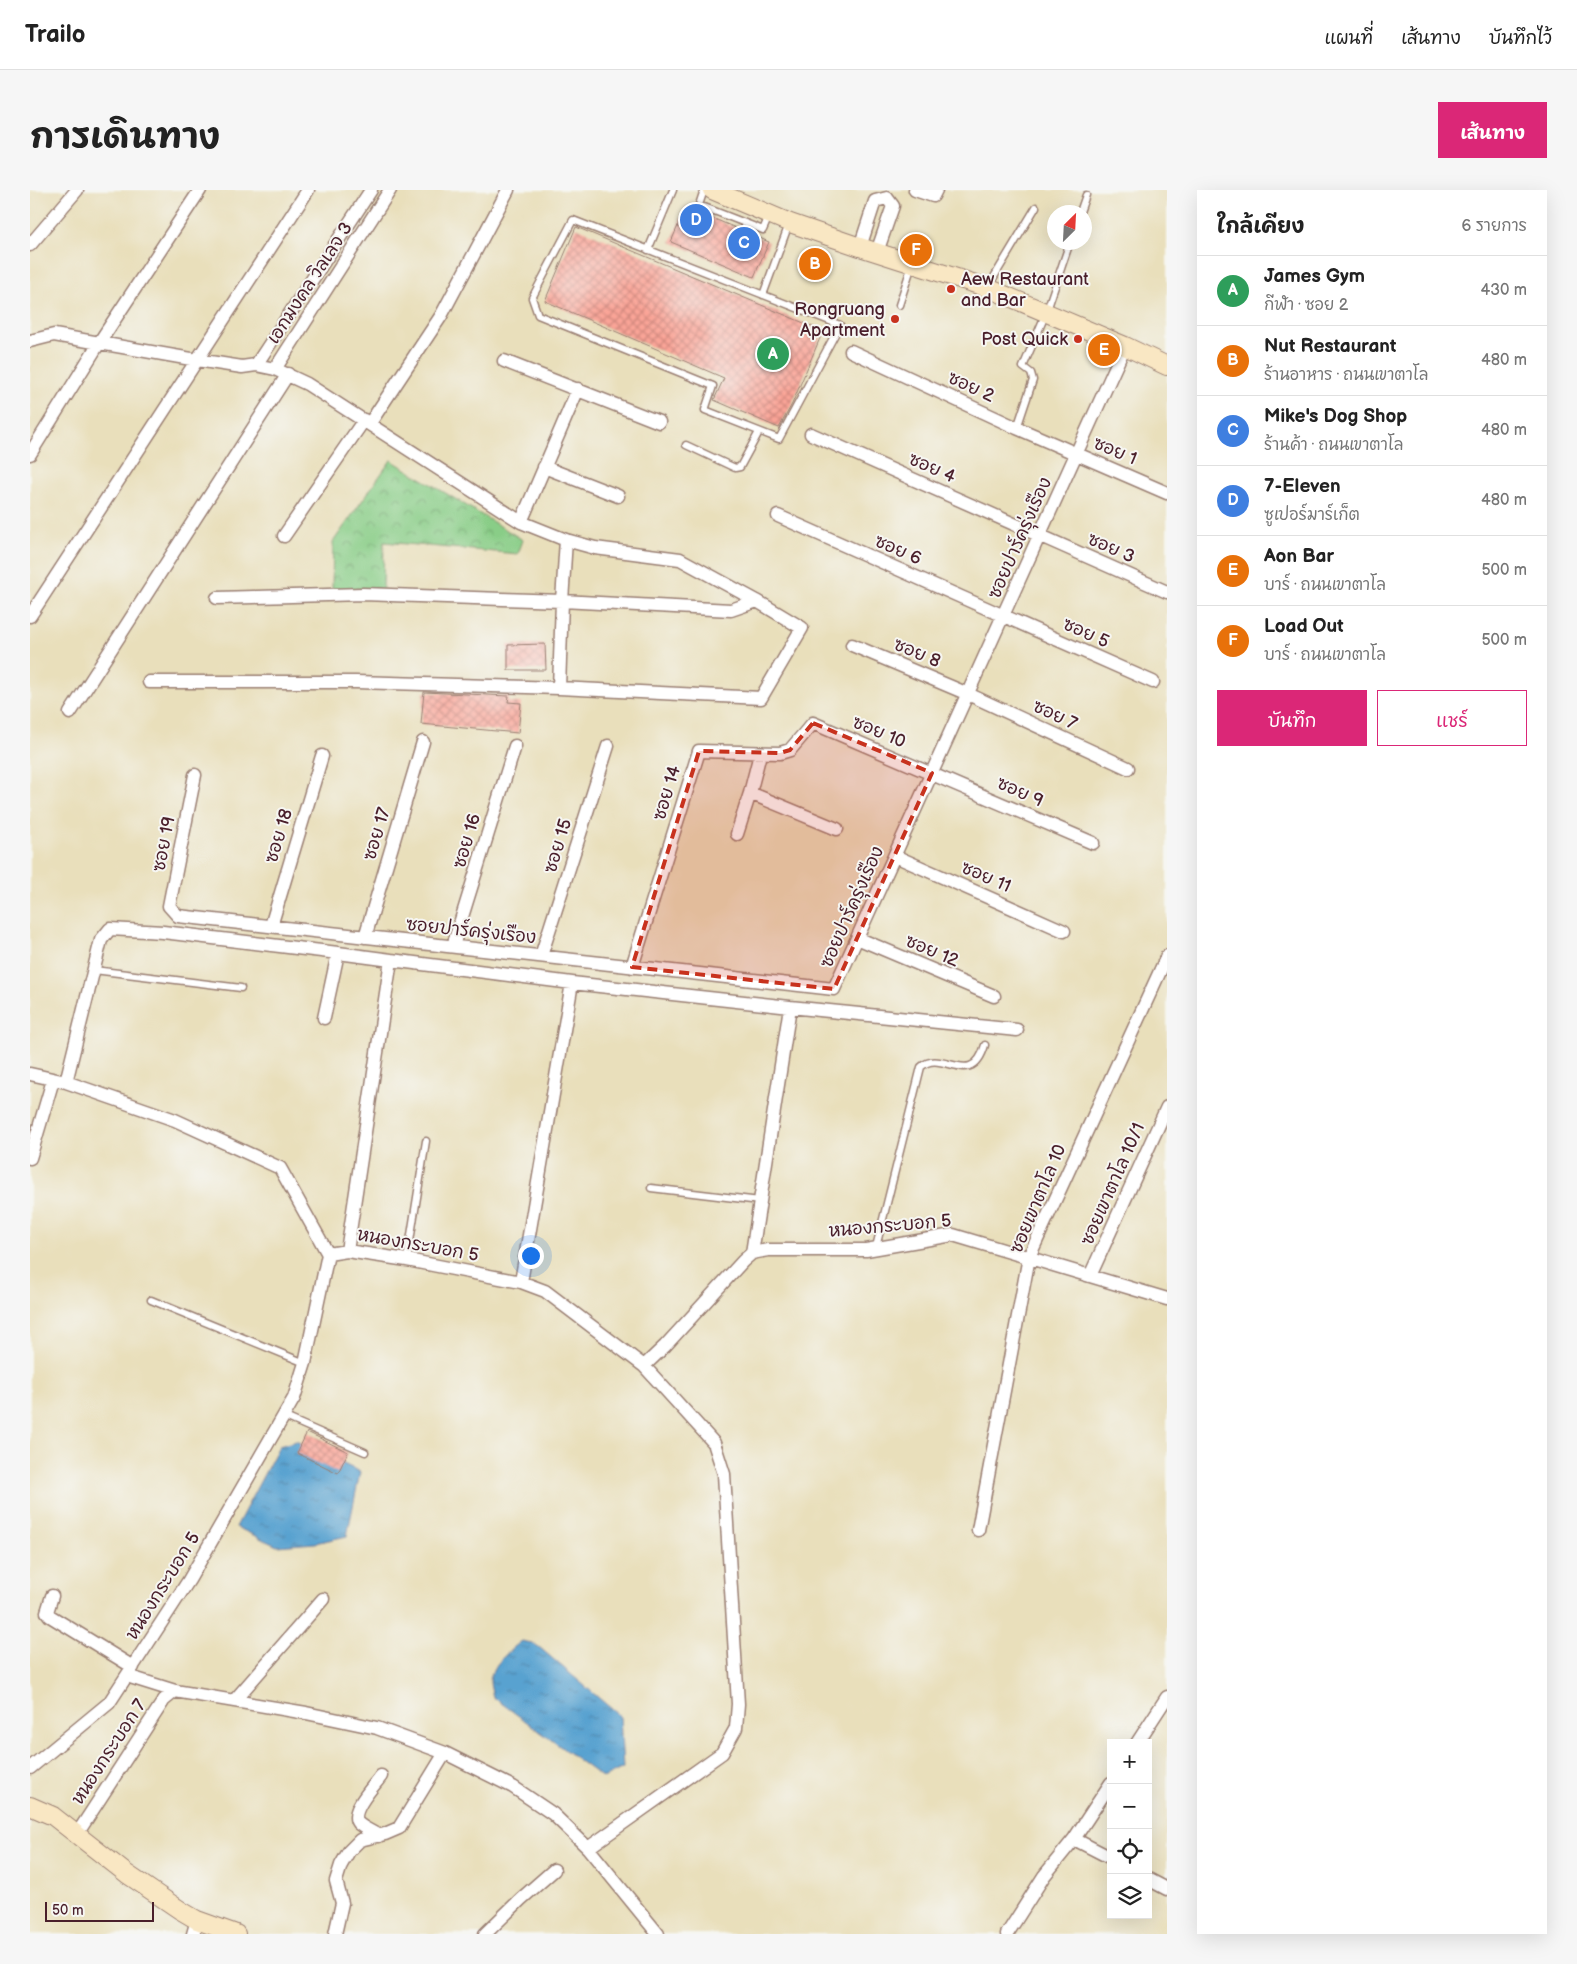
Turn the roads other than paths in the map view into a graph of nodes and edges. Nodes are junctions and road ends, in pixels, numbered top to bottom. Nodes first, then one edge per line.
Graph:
1 (77, 190) edge
2 (200, 190) edge
3 (308, 190) edge
4 (371, 190) edge
5 (390, 190) edge
6 (508, 190) edge
7 (673, 190) edge
8 (704, 190) edge
9 (712, 190) edge
10 (915, 190) edge
11 (936, 190) edge
12 (733, 194) edge
13 (889, 194) edge
14 (1086, 195) dead end
15 (1082, 205) edge
16 (1036, 207) dead end
17 (770, 214) junction
18 (790, 223) junction
19 (30, 245) edge
20 (860, 248) junction
21 (648, 250) junction
22 (1067, 250) edge
23 (877, 252) junction
24 (913, 264) junction
25 (988, 288) junction
26 (763, 295) junction
27 (900, 305) dead end
28 (1046, 313) junction
29 (30, 341) edge
30 (99, 343) junction
31 (1125, 346) junction
32 (851, 351) dead end
33 (197, 360) junction
34 (504, 361) dead end
35 (256, 365) junction
36 (1167, 366) edge
37 (275, 369) junction
38 (288, 374) junction
39 (578, 389) junction
40 (367, 421) junction
41 (659, 422) dead end
42 (1017, 428) junction
43 (759, 432) junction
44 (811, 434) dead end
45 (686, 445) dead end
46 (30, 454) edge
47 (1077, 454) junction
48 (544, 467) junction
49 (1167, 493) edge
50 (618, 496) dead end
51 (778, 516) dead end
52 (521, 522) junction
53 (1040, 535) junction
54 (284, 536) dead end
55 (566, 540) junction
56 (1167, 592) edge
57 (217, 598) dead end
58 (758, 600) junction
59 (562, 601) junction
60 (1004, 615) junction
61 (30, 616) edge
62 (852, 645) dead end
63 (149, 682) dead end
64 (1153, 682) dead end
65 (559, 688) junction
66 (968, 694) junction
67 (70, 713) dead end
68 (813, 723) joint
69 (423, 742) dead end
70 (515, 746) dead end
71 (608, 746) dead end
72 (760, 754) junction
73 (322, 756) dead end
74 (1128, 768) dead end
75 (932, 773) junction
76 (195, 775) dead end
77 (750, 793) junction
78 (836, 829) dead end
79 (737, 834) dead end
80 (1093, 844) dead end
81 (895, 856) junction
82 (178, 916) joint
83 (270, 926) junction
84 (1064, 931) dead end
85 (365, 937) junction
86 (857, 938) junction
87 (453, 946) junction
88 (338, 953) junction
89 (542, 956) junction
90 (1167, 956) edge
91 (391, 960) junction
92 (632, 966) junction
93 (94, 970) junction
94 (572, 983) junction
95 (241, 988) dead end
96 (994, 996) dead end
97 (790, 1007) junction
98 (324, 1018) dead end
99 (1017, 1030) dead end
100 (985, 1045) dead end
101 (30, 1074) edge
102 (53, 1080) junction
103 (66, 1082) junction
104 (1167, 1107) edge
105 (426, 1141) dead end
106 (30, 1158) edge
107 (651, 1188) dead end
108 (760, 1201) junction
109 (876, 1246) junction
110 (347, 1251) junction
111 (752, 1253) junction
112 (328, 1254) junction
113 (1029, 1257) junction
114 (407, 1260) junction
115 (1090, 1276) junction
116 (521, 1282) junction
117 (1167, 1299) edge
118 (151, 1300) dead end
119 (305, 1363) junction
120 (644, 1366) junction
121 (283, 1416) junction
122 (365, 1452) dead end
123 (978, 1530) dead end
124 (52, 1596) dead end
125 (323, 1599) dead end
126 (130, 1671) junction
127 (175, 1691) junction
128 (1167, 1697) edge
129 (234, 1701) junction
130 (1140, 1739) edge
131 (445, 1753) junction
132 (30, 1768) edge
133 (381, 1776) dead end
134 (1110, 1784) edge
135 (30, 1806) edge
136 (76, 1834) junction
137 (378, 1836) junction
138 (1074, 1839) junction
139 (588, 1848) junction
140 (1107, 1856) edge
141 (554, 1870) dead end
142 (1152, 1880) edge
143 (1167, 1888) edge
144 (195, 1927) edge
145 (236, 1934) edge
146 (335, 1934) edge
147 (485, 1934) edge
148 (658, 1934) edge
149 (1006, 1934) edge

1 - 19 street
2 - 30 street
3 - 33 street
4 - 35 street, เอกมงคล วิลเลจ 3
5 - 37 street, เอกมงคล วิลเลจ 3
6 - 40 street
7 - 21 lane
8 - 17 lane
9 - 12 street
10 - 11 street
12 - 17 street
13 - 20 street
13 - 23 street
14 - 15 lane
16 - 25 lane
17 - 18 street
18 - 20 street
18 - 26 lane
20 - 23 street
21 - 26 lane
21 - 43 lane
22 - 28 lane
23 - 24 street
24 - 25 street
24 - 27 lane
25 - 28 street
26 - 43 lane
28 - 31 street
28 - 42 lane
29 - 30 street
30 - 33 street
30 - 46 street
31 - 36 street
31 - 47 street, ซอยปาร์ครุ่งเรือง
32 - 42 street, ซอย 2
33 - 35 street
33 - 61 street
34 - 39 street
35 - 37 street
37 - 38 street
38 - 40 street
38 - 67 street
39 - 41 street
39 - 48 street
40 - 52 street
40 - 54 street
42 - 47 street, ซอย 2
43 - 45 lane
44 - 53 street, ซอย 4
47 - 49 street, ซอย 1
47 - 53 street, ซอยปาร์ครุ่งเรือง
48 - 50 street
48 - 52 street
51 - 60 street, ซอย 6
52 - 55 street
53 - 56 street, ซอย 3
53 - 60 street, ซอยปาร์ครุ่งเรือง
55 - 58 street
55 - 59 street
57 - 59 street
58 - 59 street
58 - 65 street
59 - 65 street
60 - 64 street, ซอย 5
60 - 66 street, ซอยปาร์ครุ่งเรือง
62 - 66 street, ซอย 8
63 - 65 street
66 - 74 street, ซอย 7
66 - 75 street, ซอยปาร์ครุ่งเรือง
68 - 72 street, ซอย 14
68 - 75 street, ซอย 10
69 - 85 street, ซอย 17
70 - 87 street, ซอย 16
71 - 89 street, ซอย 15
72 - 77 street
72 - 92 street, ซอย 14
73 - 83 street, ซอย 18
75 - 80 street, ซอย 9
75 - 81 street, ซอยปาร์ครุ่งเรือง
76 - 82 street, ซอย 19
77 - 78 street
77 - 79 street
81 - 84 street, ซอย 11
81 - 86 street, ซอยปาร์ครุ่งเรือง
82 - 83 street, ซอยปาร์ครุ่งเรือง
83 - 85 street, ซอยปาร์ครุ่งเรือง
85 - 87 street, ซอยปาร์ครุ่งเรือง
86 - 92 street, ซอยปาร์ครุ่งเรือง
86 - 96 street, ซอย 12
87 - 89 street, ซอยปาร์ครุ่งเรือง
88 - 91 street
88 - 93 street
88 - 98 street
89 - 92 street, ซอยปาร์ครุ่งเรือง
90 - 113 street, ซอยเขาตาโล 10
91 - 94 street
91 - 110 street
93 - 95 lane
93 - 103 street
94 - 97 street
94 - 116 street
97 - 99 street
97 - 108 street
100 - 109 lane
101 - 102 street
102 - 103 street
102 - 106 street
103 - 112 street
104 - 115 street, ซอยเขาตาโล 10/1
105 - 114 lane
107 - 108 lane
108 - 111 street
109 - 111 street, หนองกระบอก 5
109 - 113 street, หนองกระบอก 5
110 - 112 street, หนองกระบอก 5
110 - 114 street, หนองกระบอก 5
111 - 120 street
112 - 119 street, หนองกระบอก 5
113 - 115 street, หนองกระบอก 5
113 - 123 street, ซอยเขาตาโล 10
114 - 116 street, หนองกระบอก 5
115 - 117 street, หนองกระบอก 5
116 - 120 street, หนองกระบอก 5
118 - 119 lane
119 - 121 street, หนองกระบอก 5
120 - 139 street, หนองกระบอก 5
121 - 122 lane
121 - 126 street, หนองกระบอก 5
124 - 126 street
125 - 129 street
126 - 127 street
126 - 132 street, หนองกระบอก 5
127 - 129 street
127 - 136 street, หนองกระบอก 7
128 - 130 street
129 - 131 street
131 - 137 street
131 - 139 street
133 - 137 street
134 - 138 street
135 - 136 street
136 - 144 street
137 - 146 street
138 - 140 street
138 - 149 street
139 - 148 street
141 - 147 street
142 - 143 street
144 - 145 street

